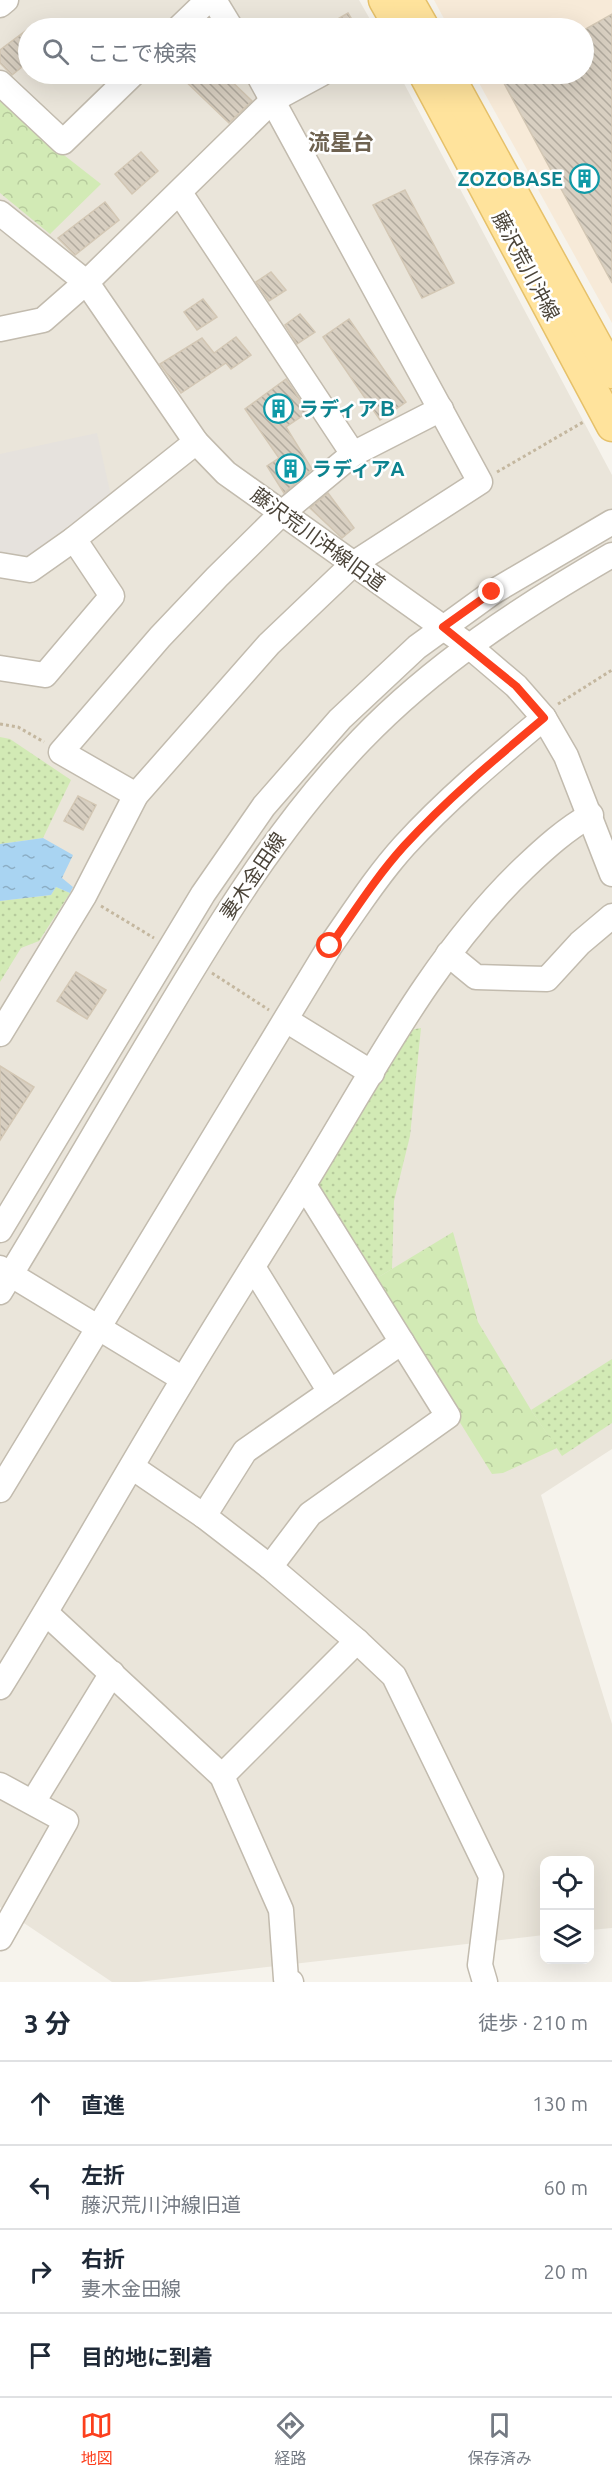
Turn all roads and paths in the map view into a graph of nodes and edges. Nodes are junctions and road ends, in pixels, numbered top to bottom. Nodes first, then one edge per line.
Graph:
1 (6, 0) edge
2 (208, 0) edge
3 (214, 0) edge
4 (384, 0) edge
5 (408, 0) edge
6 (0, 5) edge
7 (189, 18) edge
8 (225, 18) edge
9 (394, 18) edge
10 (418, 18) edge
11 (0, 82) edge
12 (123, 84) edge
13 (264, 84) edge
14 (303, 84) edge
15 (429, 84) edge
16 (453, 84) edge
17 (273, 100) junction
18 (180, 193) junction
19 (0, 213) edge
20 (87, 283) junction
21 (0, 328) edge
22 (612, 373) edge
23 (441, 409) junction
24 (601, 422) edge
25 (196, 442) junction
26 (353, 454) junction
27 (480, 482) junction
28 (282, 513) junction
29 (612, 522) edge
30 (74, 539) junction
31 (612, 555) edge
32 (353, 564) junction
33 (0, 565) edge
34 (443, 627) junction
35 (469, 646) junction
36 (0, 668) edge
37 (612, 670) edge
38 (547, 714) junction
39 (0, 724) edge
40 (61, 752) junction
41 (136, 795) junction
42 (591, 815) junction
43 (612, 874) edge
44 (84, 896) junction
45 (612, 916) edge
46 (159, 941) dead end
47 (448, 954) junction
48 (210, 972) dead end
49 (286, 1020) junction
50 (0, 1034) edge
51 (372, 1073) junction
52 (304, 1185) junction
53 (0, 1230) edge
54 (253, 1267) junction
55 (4, 1278) edge
56 (98, 1327) junction
57 (402, 1342) junction
58 (183, 1379) junction
59 (330, 1392) junction
60 (132, 1467) junction
61 (0, 1490) edge
62 (204, 1516) junction
63 (270, 1567) junction
64 (46, 1613) junction
65 (357, 1641) junction
66 (112, 1672) junction
67 (0, 1686) edge
68 (222, 1776) junction
69 (0, 1785) edge
70 (33, 1802) junction
71 (0, 1938) edge
72 (291, 1982) edge
73 (485, 1982) edge

1 - 6 street
2 - 7 street
3 - 8 street
4 - 9 main road
5 - 10 main road
11 - 12 street
13 - 17 street
14 - 17 street
15 - 24 main road, 藤沢荒川沖線
16 - 22 main road, 藤沢荒川沖線
17 - 18 street
17 - 23 street
18 - 20 street
18 - 26 street
19 - 20 street, 藤沢荒川沖線旧道
20 - 21 street
20 - 25 street, 藤沢荒川沖線旧道
23 - 26 street
23 - 27 street
24 - 27 path
25 - 28 street, 藤沢荒川沖線旧道
25 - 30 street
26 - 28 street
27 - 32 street
28 - 32 street, 藤沢荒川沖線旧道
28 - 40 street
29 - 34 street, 妻木金田線
30 - 33 street
30 - 36 street
31 - 35 street, 妻木金田線
32 - 34 street, 藤沢荒川沖線旧道
32 - 41 street
34 - 35 street, 藤沢荒川沖線旧道
34 - 53 street, 妻木金田線
35 - 38 street, 藤沢荒川沖線旧道
35 - 55 street, 妻木金田線
37 - 38 path
38 - 42 street, 藤沢荒川沖線旧道
38 - 49 street
39 - 40 path
40 - 41 street
41 - 44 street
42 - 43 street, 藤沢荒川沖線旧道
42 - 47 street
44 - 46 path
44 - 50 street
45 - 47 street
47 - 51 street
48 - 49 path
49 - 51 street
49 - 56 street
51 - 52 street
52 - 54 street
52 - 57 street
54 - 58 street
54 - 59 street
55 - 56 street
56 - 58 street
56 - 61 street
57 - 59 street
57 - 63 street
58 - 60 street
59 - 62 street
60 - 62 street
60 - 64 street
62 - 63 street
63 - 65 street
64 - 66 street
64 - 67 street
65 - 68 street
65 - 73 street
66 - 68 street
66 - 70 street
68 - 72 street
69 - 70 street
70 - 71 street

